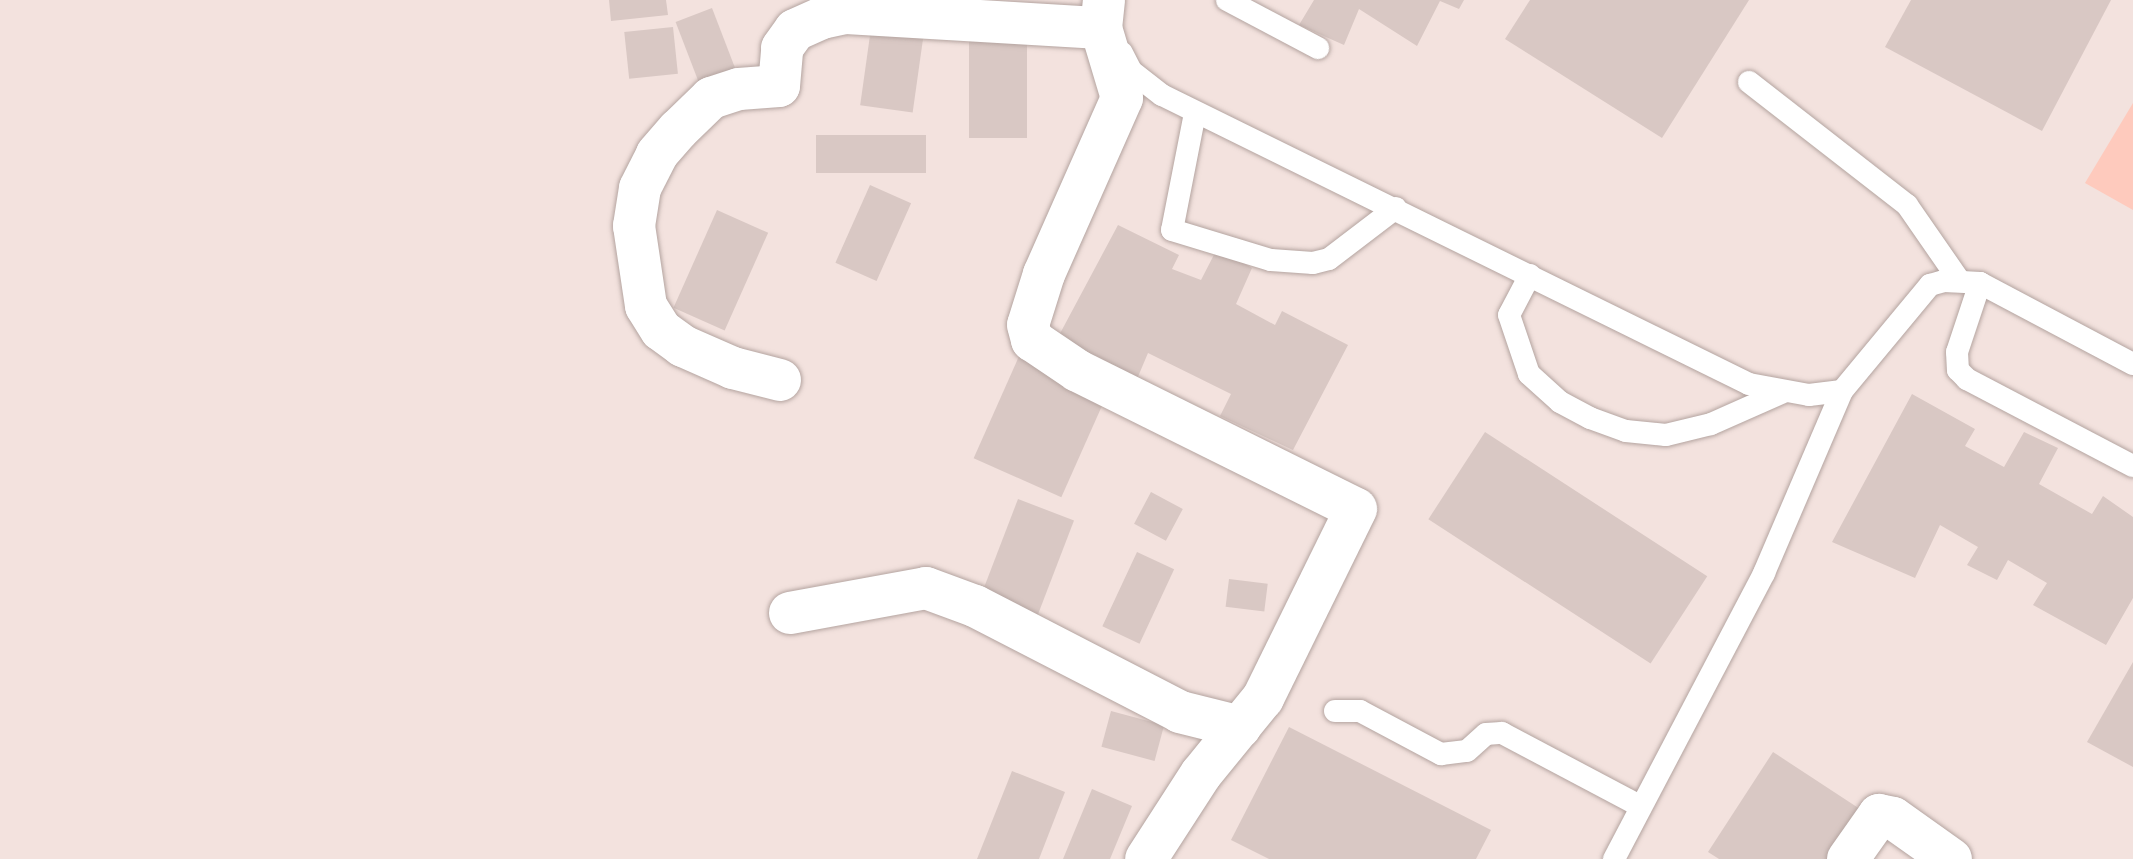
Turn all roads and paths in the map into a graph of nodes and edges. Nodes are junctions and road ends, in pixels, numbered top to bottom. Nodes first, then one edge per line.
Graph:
1 (1227, 0) edge
2 (1108, 9) edge
3 (1318, 48) dead end
4 (1749, 82) dead end
5 (1195, 113) junction
6 (1396, 208) junction
7 (1530, 275) junction
8 (1970, 282) junction
9 (2133, 364) edge
10 (780, 380) dead end
11 (1842, 391) junction
12 (1781, 393) junction
13 (2133, 466) edge
14 (790, 613) dead end
15 (1335, 711) dead end
16 (1240, 727) junction
17 (1640, 806) junction
18 (1146, 859) edge
19 (1614, 859) edge
20 (1848, 859) edge
21 (1951, 859) edge

1 - 3 lane
2 - 5 lane
2 - 10 street
2 - 16 street
4 - 8 lane
5 - 6 lane
5 - 6 lane
6 - 7 lane
7 - 12 lane
7 - 12 lane
8 - 9 lane
8 - 11 lane
8 - 13 lane
11 - 12 lane
11 - 17 lane
14 - 16 street
15 - 17 lane
16 - 18 street
17 - 19 lane
20 - 21 street

